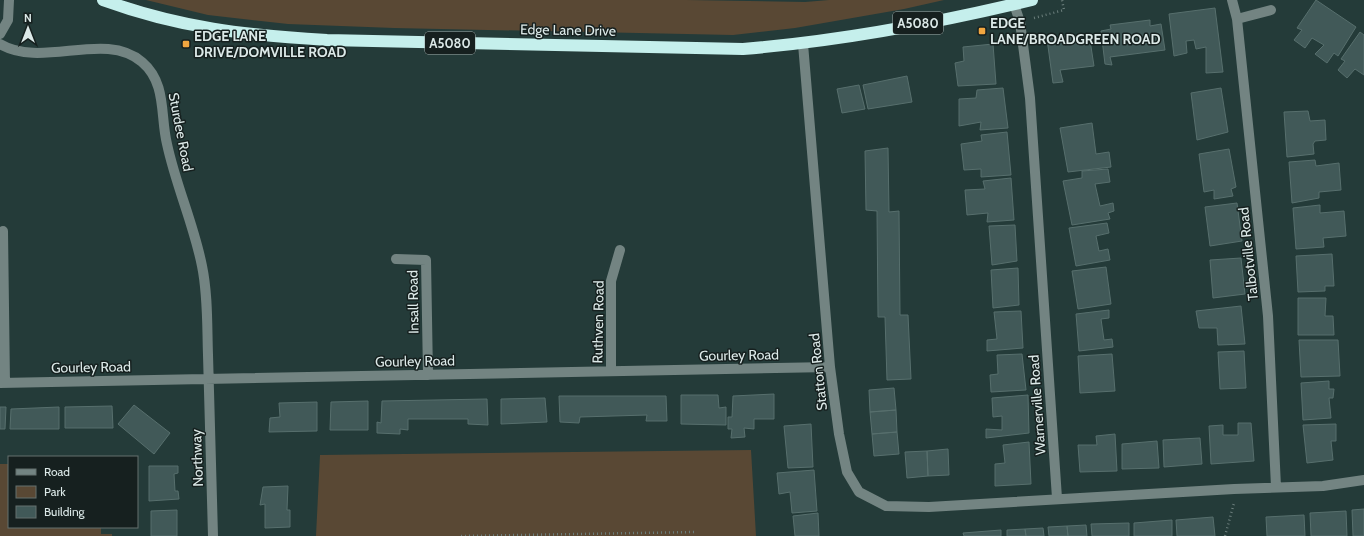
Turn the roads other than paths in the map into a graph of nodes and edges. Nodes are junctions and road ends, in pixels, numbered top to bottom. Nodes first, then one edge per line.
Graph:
1 (9, 0) edge
2 (103, 0) edge
3 (1032, 0) edge
4 (1232, 0) edge
5 (1014, 4) junction
6 (1271, 10) dead end
7 (1237, 19) junction
8 (0, 34) edge
9 (0, 44) edge
10 (803, 44) junction
11 (3, 231) dead end
12 (620, 250) dead end
13 (396, 258) dead end
14 (830, 367) junction
15 (611, 371) junction
16 (428, 375) junction
17 (209, 378) junction
18 (3, 383) edge
19 (1364, 480) edge
20 (1276, 487) junction
21 (1057, 498) junction
22 (213, 536) edge

1 - 8 street
2 - 10 highway, Edge Lane Drive / A5080
3 - 5 highway, Edge Lane Drive / A5080
4 - 7 street, Talbotville Road
5 - 10 highway, Edge Lane Drive / A5080
5 - 21 street, Warnerville Road
6 - 7 street
7 - 20 street, Talbotville Road
9 - 17 street, Sturdee Road
10 - 14 street, Statton Road
11 - 18 street
12 - 15 street, Ruthven Road
13 - 16 street, Insall Road
14 - 15 street, Gourley Road
14 - 21 street, Statton Road
15 - 16 street, Gourley Road
16 - 17 street, Gourley Road
17 - 18 street, Gourley Road
17 - 22 street, Northway
19 - 20 street
20 - 21 street

